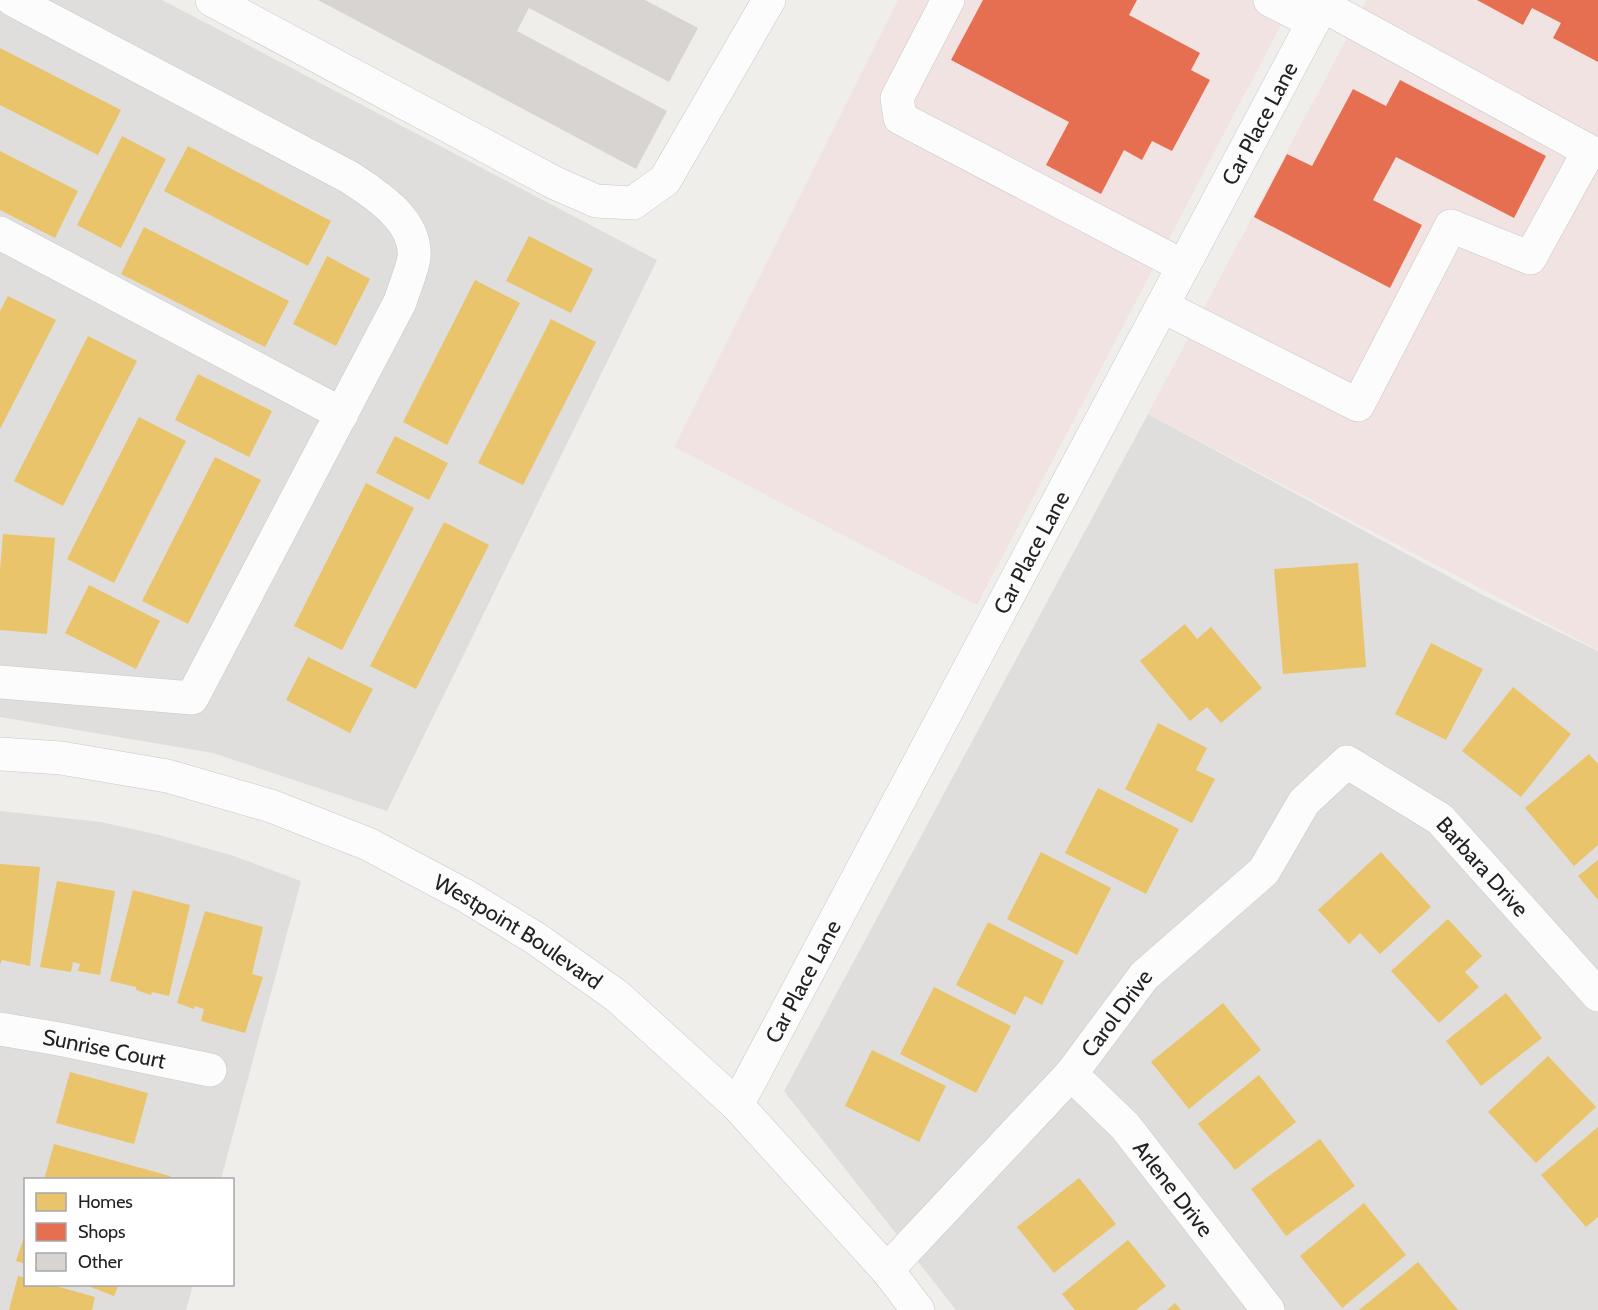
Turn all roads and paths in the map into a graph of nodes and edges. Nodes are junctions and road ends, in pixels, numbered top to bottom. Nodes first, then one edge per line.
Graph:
1 (14, 0) edge
2 (769, 0) edge
3 (948, 0) edge
4 (1270, 0) edge
5 (225, 6) edge
6 (1320, 9) edge
7 (0, 233) edge
8 (1184, 266) junction
9 (1162, 306) junction
10 (342, 414) junction
11 (0, 682) edge
12 (0, 754) edge
13 (1347, 762) joint
14 (1598, 995) edge
15 (0, 1029) edge
16 (210, 1070) dead end
17 (1071, 1074) junction
18 (737, 1105) junction
19 (887, 1270) junction
20 (918, 1310) edge
21 (1268, 1310) edge

1 - 10 street
2 - 5 street
3 - 8 street
4 - 6 street
6 - 8 street, Car Place Lane
6 - 9 street
7 - 10 street
8 - 9 street, Car Place Lane
9 - 18 street, Car Place Lane
10 - 11 street
12 - 18 street, Westpoint Boulevard
13 - 14 street, Barbara Drive
13 - 17 street, Carol Drive
15 - 16 street, Sunrise Court
17 - 19 street, Carol Drive
17 - 21 street, Arlene Drive
18 - 19 street, Westpoint Boulevard
19 - 20 street, Westpoint Boulevard

